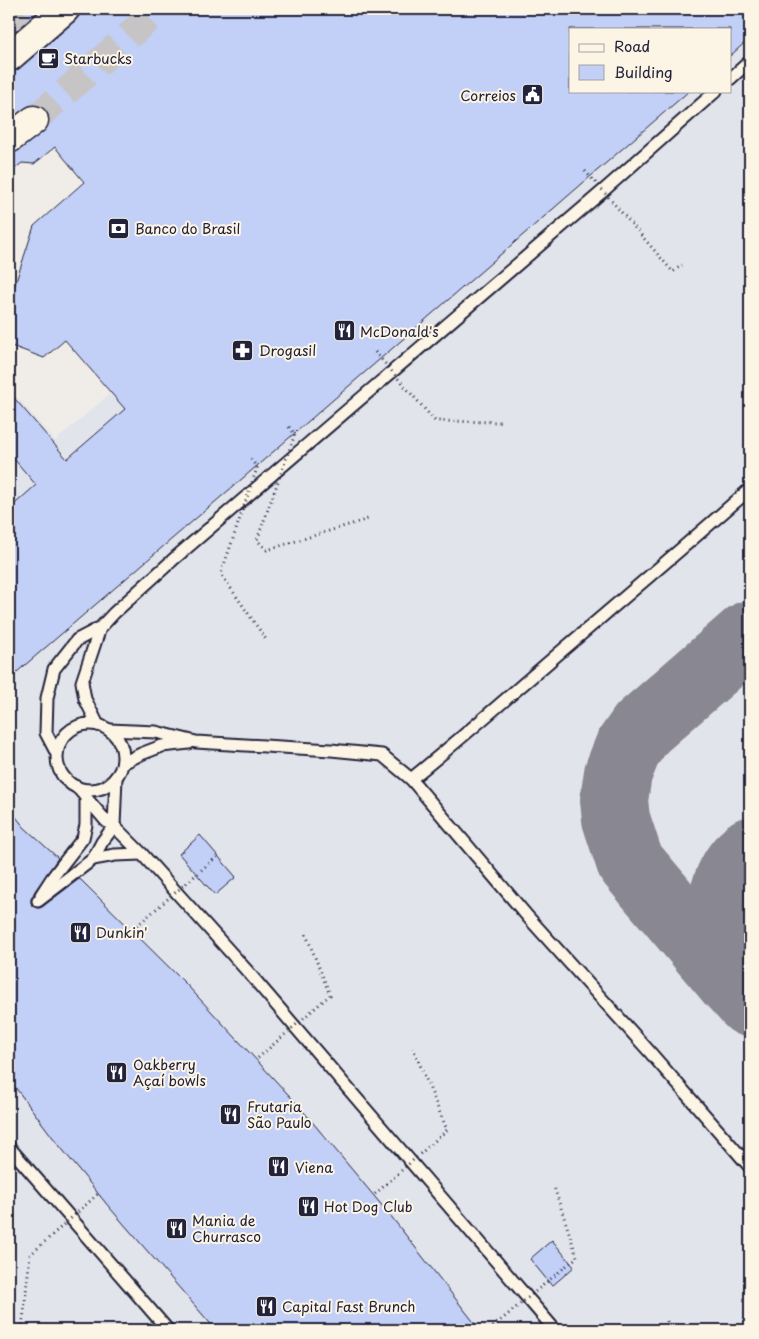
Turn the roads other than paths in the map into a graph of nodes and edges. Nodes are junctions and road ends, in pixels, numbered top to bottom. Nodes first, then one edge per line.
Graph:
1 (65, 9) edge
2 (9, 58) edge
3 (750, 61) edge
4 (732, 77) edge
5 (715, 92) edge
6 (34, 120) tunnel mouth
7 (9, 139) edge
8 (750, 489) edge
9 (100, 628) junction
10 (98, 725) junction
11 (110, 730) junction
12 (196, 742) junction
13 (57, 754) junction
14 (123, 763) junction
15 (116, 778) junction
16 (411, 778) junction
17 (77, 787) junction
18 (86, 797) junction
19 (114, 826) junction
20 (142, 854) junction
21 (93, 859) junction
22 (9, 1147) edge
23 (750, 1166) edge
24 (168, 1330) edge
25 (555, 1330) edge

1 - 2 street
3 - 4 lane
5 - 9 lane
6 - 7 street
8 - 16 lane
9 - 10 lane
9 - 13 lane
10 - 11 lane
10 - 13 lane
11 - 12 lane
11 - 14 lane
12 - 14 lane
12 - 16 lane
13 - 17 lane
14 - 15 lane
15 - 17 lane
15 - 19 lane
16 - 23 lane
17 - 18 lane
18 - 19 lane
18 - 21 lane
19 - 20 lane
19 - 21 lane
20 - 21 lane
20 - 25 lane
22 - 24 lane

